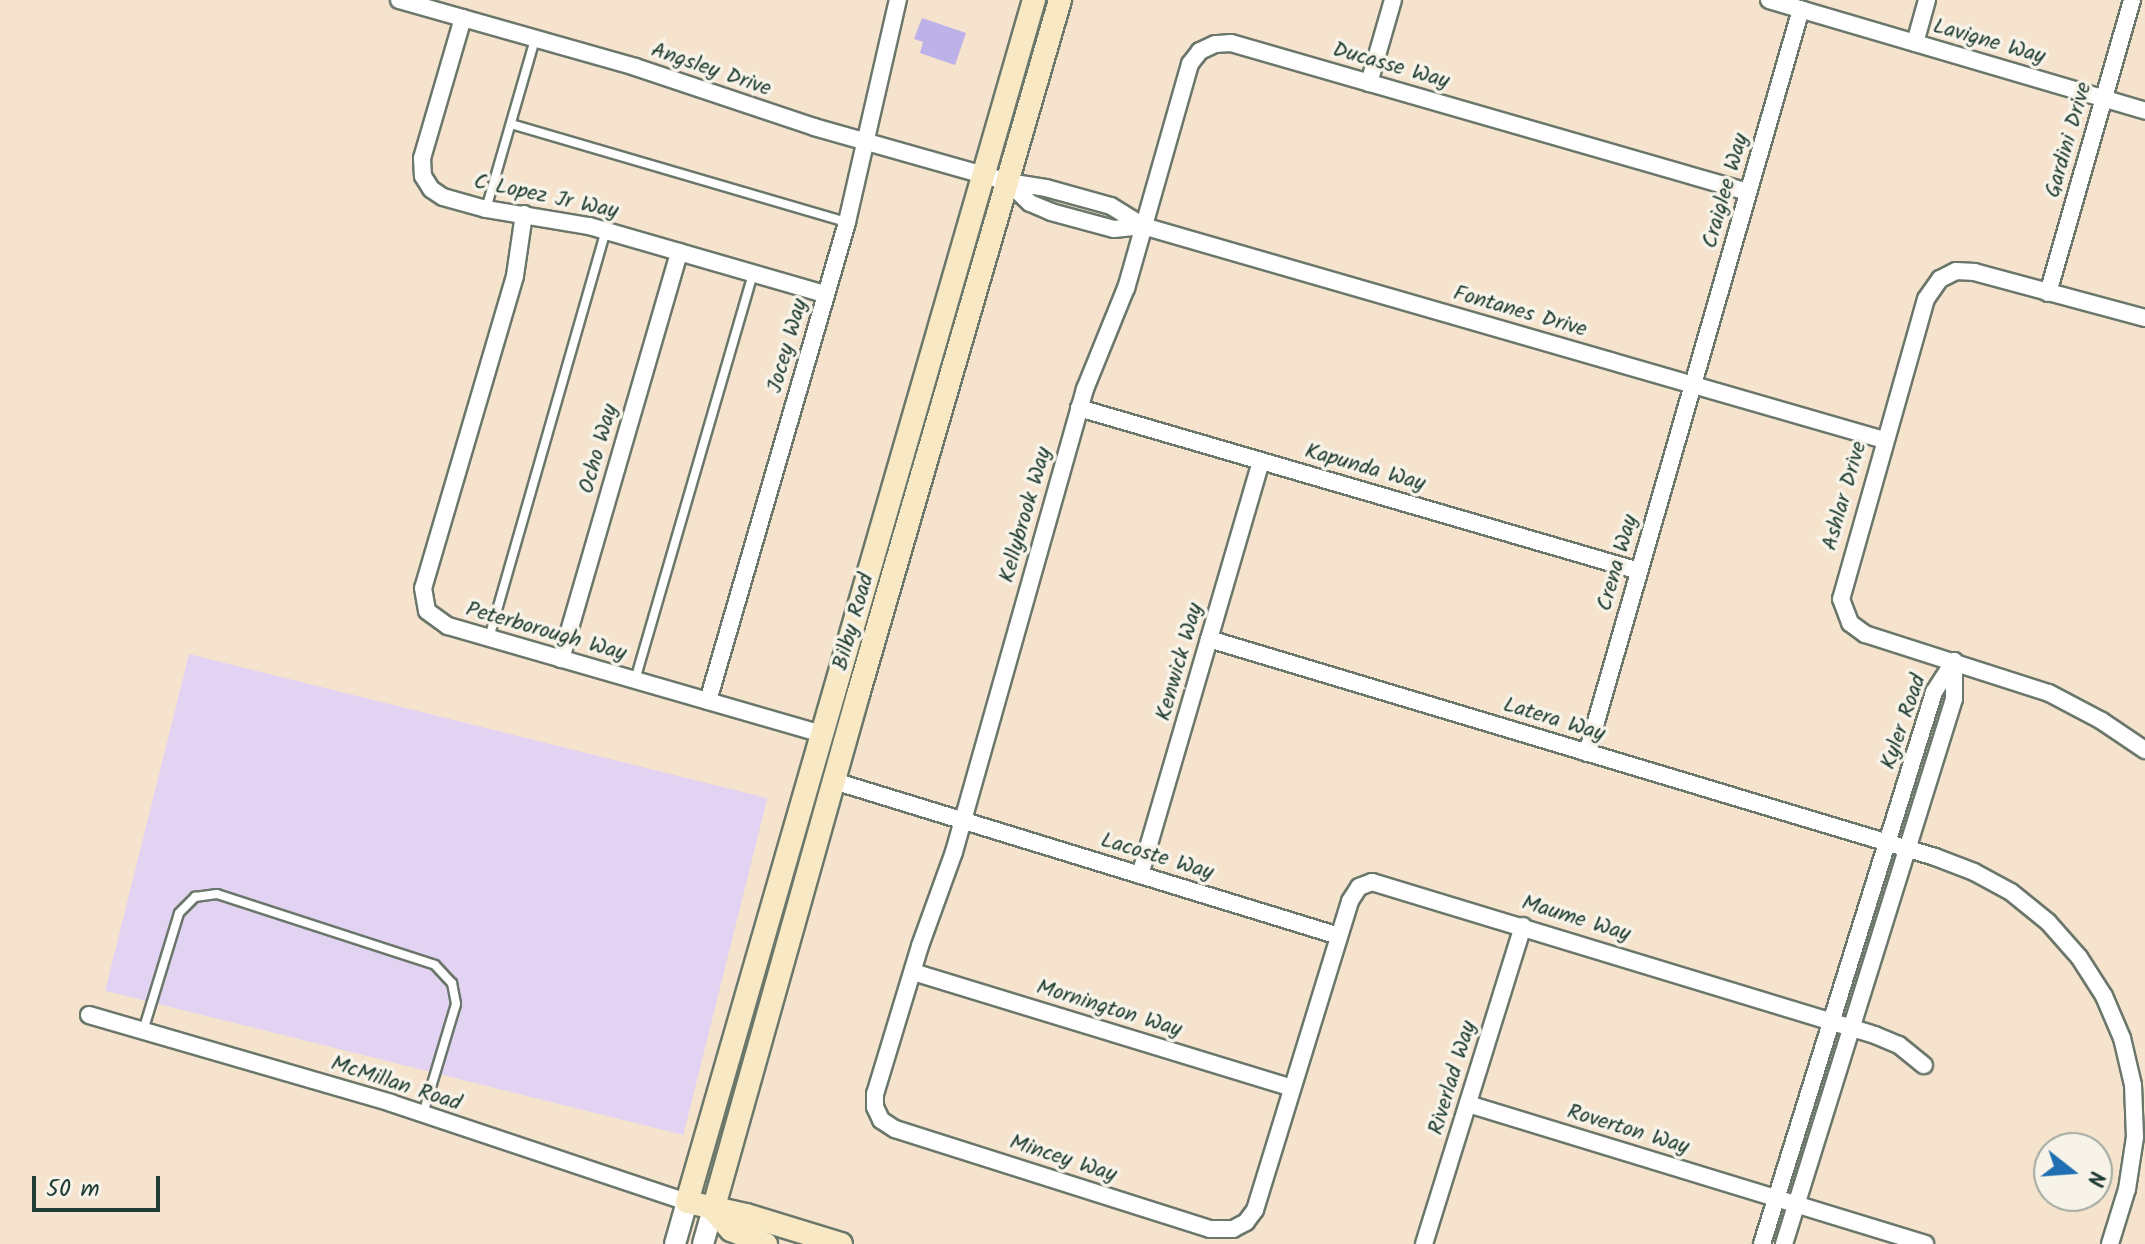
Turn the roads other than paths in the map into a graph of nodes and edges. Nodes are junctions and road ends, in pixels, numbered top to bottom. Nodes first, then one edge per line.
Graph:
1 (399, 0) edge
2 (898, 0) edge
3 (1034, 0) edge
4 (1060, 0) edge
5 (1393, 0) edge
6 (1769, 0) edge
7 (1927, 0) edge
8 (2132, 0) edge
9 (1801, 9) junction
10 (463, 18) junction
11 (535, 39) junction
12 (1915, 43) junction
13 (1369, 83) junction
14 (2104, 99) junction
15 (2145, 111) edge
16 (511, 124) junction
17 (864, 141) junction
18 (983, 175) junction
19 (1008, 182) junction
20 (1748, 192) junction
21 (486, 209) junction
22 (524, 214) junction
23 (847, 222) junction
24 (1143, 226) junction
25 (606, 231) junction
26 (679, 252) junction
27 (753, 274) junction
28 (2048, 293) junction
29 (825, 294) junction
30 (2145, 318) edge
31 (1692, 385) junction
32 (1079, 408) junction
33 (1884, 440) junction
34 (1261, 461) junction
35 (1639, 571) junction
36 (488, 638) junction
37 (1209, 639) junction
38 (561, 659) junction
39 (1954, 661) junction
40 (635, 680) junction
41 (708, 701) junction
42 (822, 734) junction
43 (2145, 750) edge
44 (1587, 753) junction
45 (834, 781) junction
46 (963, 820) junction
47 (1887, 843) junction
48 (1907, 849) junction
49 (1140, 875) junction
50 (1523, 926) junction
51 (1339, 936) junction
52 (913, 972) junction
53 (89, 1015) dead end
54 (1832, 1021) junction
55 (1851, 1027) junction
56 (143, 1031) junction
57 (1924, 1065) dead end
58 (1292, 1088) junction
59 (1468, 1104) junction
60 (423, 1114) junction
61 (1776, 1199) junction
62 (687, 1202) junction
63 (1796, 1205) junction
64 (713, 1210) junction
65 (675, 1244) edge
66 (703, 1244) edge
67 (766, 1244) edge
68 (841, 1244) edge
69 (1424, 1244) edge
70 (1762, 1244) edge
71 (1784, 1244) edge
72 (1925, 1244) edge
73 (2110, 1244) edge

1 - 10 street, Angsley Drive
2 - 17 street, Jocey Way
3 - 18 main road, Bilby Road
4 - 19 main road, Bilby Road
5 - 13 street
6 - 9 street, Lavigne Way
7 - 12 street
8 - 14 street, Gardini Drive
9 - 12 street, Lavigne Way
9 - 20 street, Craiglee Way
10 - 11 street, Angsley Drive
10 - 21 street, C Lopez Jr Way
11 - 16 lane
11 - 17 street, Angsley Drive
12 - 14 street, Lavigne Way
13 - 20 street, Ducasse Way
13 - 24 street, Ducasse Way
14 - 15 street, Lavigne Way
14 - 28 street, Gardini Drive
16 - 21 lane
16 - 23 lane
17 - 18 street, Angsley Drive
17 - 23 street, Jocey Way
18 - 19 street, Angsley Drive
18 - 42 main road, Bilby Road
19 - 24 street, Fontanes Drive
19 - 45 main road, Bilby Road
20 - 31 street, Craiglee Way
21 - 22 street, C Lopez Jr Way
22 - 25 street, C Lopez Jr Way
22 - 36 street, Peterborough Way
23 - 29 street, Jocey Way
24 - 31 street, Fontanes Drive
24 - 32 street, Kellybrook Way
25 - 26 street, C Lopez Jr Way
25 - 36 lane
26 - 27 street, C Lopez Jr Way
26 - 38 street, Ocho Way
27 - 29 street, C Lopez Jr Way
27 - 40 lane
28 - 30 street, Ashlar Drive
28 - 33 street, Ashlar Drive
29 - 41 street, Jocey Way
31 - 33 street, Fontanes Drive
31 - 35 street, Crena Way
32 - 34 street, Kapunda Way
32 - 46 street, Kellybrook Way
33 - 39 street, Ashlar Drive
34 - 35 street, Kapunda Way
34 - 37 street, Kenwick Way
35 - 44 street, Crena Way
36 - 38 street, Peterborough Way
37 - 44 street, Latera Way
37 - 49 street, Kenwick Way
38 - 40 street, Peterborough Way
39 - 43 street, Ashlar Drive
39 - 47 street, Kyler Road
39 - 48 street, Kyler Road
40 - 41 street, Peterborough Way
41 - 42 street, Peterborough Way
42 - 62 main road, Bilby Road
44 - 47 street, Latera Way
45 - 46 street, Lacoste Way
45 - 64 main road, Bilby Road
46 - 49 street, Lacoste Way
46 - 52 street, Mincey Way
47 - 48 street, Latera Way
47 - 54 street, Kyler Road
48 - 55 street, Kyler Road
48 - 73 street, Latera Way
49 - 51 street, Lacoste Way
50 - 51 street, Maume Way
50 - 54 street, Maume Way
50 - 59 street, Riverlad Way
51 - 58 street, Mincey Way
52 - 58 street, Mornington Way
52 - 58 street, Mincey Way
53 - 56 street, McMillan Road
54 - 55 street, Maume Way
54 - 61 street, Kyler Road
55 - 57 street, Maume Way
55 - 63 street, Kyler Road
56 - 60 street, McMillan Road
56 - 60 lane
59 - 61 street, Roverton Way
59 - 69 street, Riverlad Way
60 - 62 street, McMillan Road
61 - 63 street, Roverton Way
61 - 70 street, Kyler Road
62 - 64 main road
62 - 65 street, Bilby Road
63 - 71 street, Kyler Road
63 - 72 street, Roverton Way
64 - 66 street, Bilby Road
64 - 67 main road
64 - 68 main road

